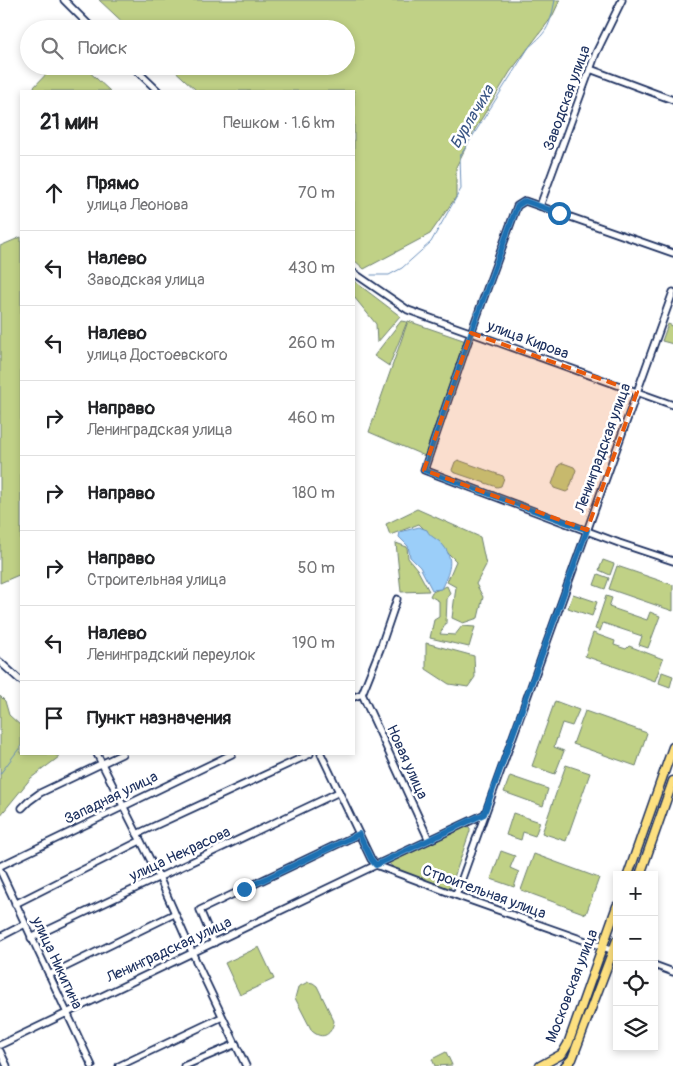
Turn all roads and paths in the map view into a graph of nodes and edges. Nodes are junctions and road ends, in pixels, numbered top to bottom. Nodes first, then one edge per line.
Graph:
1 (64, 0) edge
2 (622, 0) edge
3 (85, 20) edge
4 (590, 69) junction
5 (141, 75) edge
6 (157, 90) edge
7 (673, 100) edge
8 (540, 206) junction
9 (673, 253) edge
10 (355, 275) edge
11 (673, 292) edge
12 (471, 333) junction
13 (637, 392) junction
14 (673, 405) edge
15 (587, 530) junction
16 (673, 561) edge
17 (397, 599) dead end
18 (0, 662) edge
19 (20, 680) edge
20 (362, 694) junction
21 (355, 697) edge
22 (673, 747) edge
23 (98, 755) edge
24 (120, 755) edge
25 (230, 755) edge
26 (308, 755) edge
27 (321, 755) edge
28 (103, 763) junction
29 (673, 781) edge
30 (339, 792) junction
31 (124, 806) junction
32 (22, 808) dead end
33 (484, 814) junction
34 (137, 834) junction
35 (359, 834) junction
36 (429, 840) junction
37 (140, 841) junction
38 (376, 865) junction
39 (0, 866) edge
40 (0, 870) edge
41 (629, 871) edge
42 (641, 871) edge
43 (159, 877) junction
44 (456, 895) junction
45 (15, 904) junction
46 (174, 914) junction
47 (613, 916) edge
48 (25, 924) junction
49 (0, 937) edge
50 (31, 938) junction
51 (214, 943) junction
52 (602, 948) junction
53 (613, 951) edge
54 (193, 953) junction
55 (613, 956) edge
56 (658, 966) edge
57 (673, 972) edge
58 (49, 975) junction
59 (67, 1012) junction
60 (222, 1017) junction
61 (236, 1044) junction
62 (0, 1045) edge
63 (0, 1051) edge
64 (557, 1057) junction
65 (7, 1066) edge
66 (92, 1066) edge
67 (119, 1066) edge
68 (184, 1066) edge
69 (246, 1066) edge
70 (540, 1066) edge
71 (564, 1066) edge

1 - 3 street
2 - 4 street, Заводская улица
4 - 7 street
4 - 8 street, Заводская улица
5 - 6 street
8 - 9 street
8 - 12 street
10 - 12 street, улица Кирова
11 - 13 street, Ленинградская улица
12 - 13 street, улица Кирова
12 - 15 street
13 - 14 street, улица Кирова
13 - 15 street, Ленинградская улица
15 - 16 street
15 - 33 street, Ленинградская улица
17 - 20 street
18 - 19 street
20 - 21 street
20 - 36 street, Новая улица
22 - 41 main road
23 - 28 street
24 - 28 street
25 - 31 street, Западная улица
26 - 34 street
27 - 30 street
28 - 31 street
28 - 32 street
29 - 42 main road
30 - 35 street
30 - 43 street, улица Некрасова
31 - 34 street
31 - 39 street, Западная улица
33 - 36 street, Ленинградская улица
33 - 44 street, Ленинградская улица
34 - 37 street
35 - 38 street
35 - 51 street
36 - 38 street, Ленинградская улица
37 - 43 street
37 - 45 street
38 - 44 street, Строительная улица
38 - 51 street, Ленинградская улица
40 - 45 street, улица Никитина
43 - 46 street
43 - 50 street, улица Некрасова
44 - 52 street, Строительная улица
45 - 48 street, улица Никитина
46 - 54 street
46 - 58 street
47 - 52 main road, Московская улица
48 - 49 street
48 - 50 street, улица Никитина
50 - 58 street, улица Никитина
51 - 54 street, Ленинградская улица
52 - 53 street, Строительная улица
52 - 64 main road, Московская улица
54 - 59 street, Ленинградская улица
54 - 60 street
55 - 71 main road, Московская улица
56 - 57 street
58 - 59 street, улица Никитина
59 - 62 street, Ленинградская улица
59 - 66 street, улица Никитина
60 - 61 street
60 - 67 street
61 - 68 street
61 - 69 street
63 - 65 street
64 - 70 main road, Московская улица
64 - 71 main road

